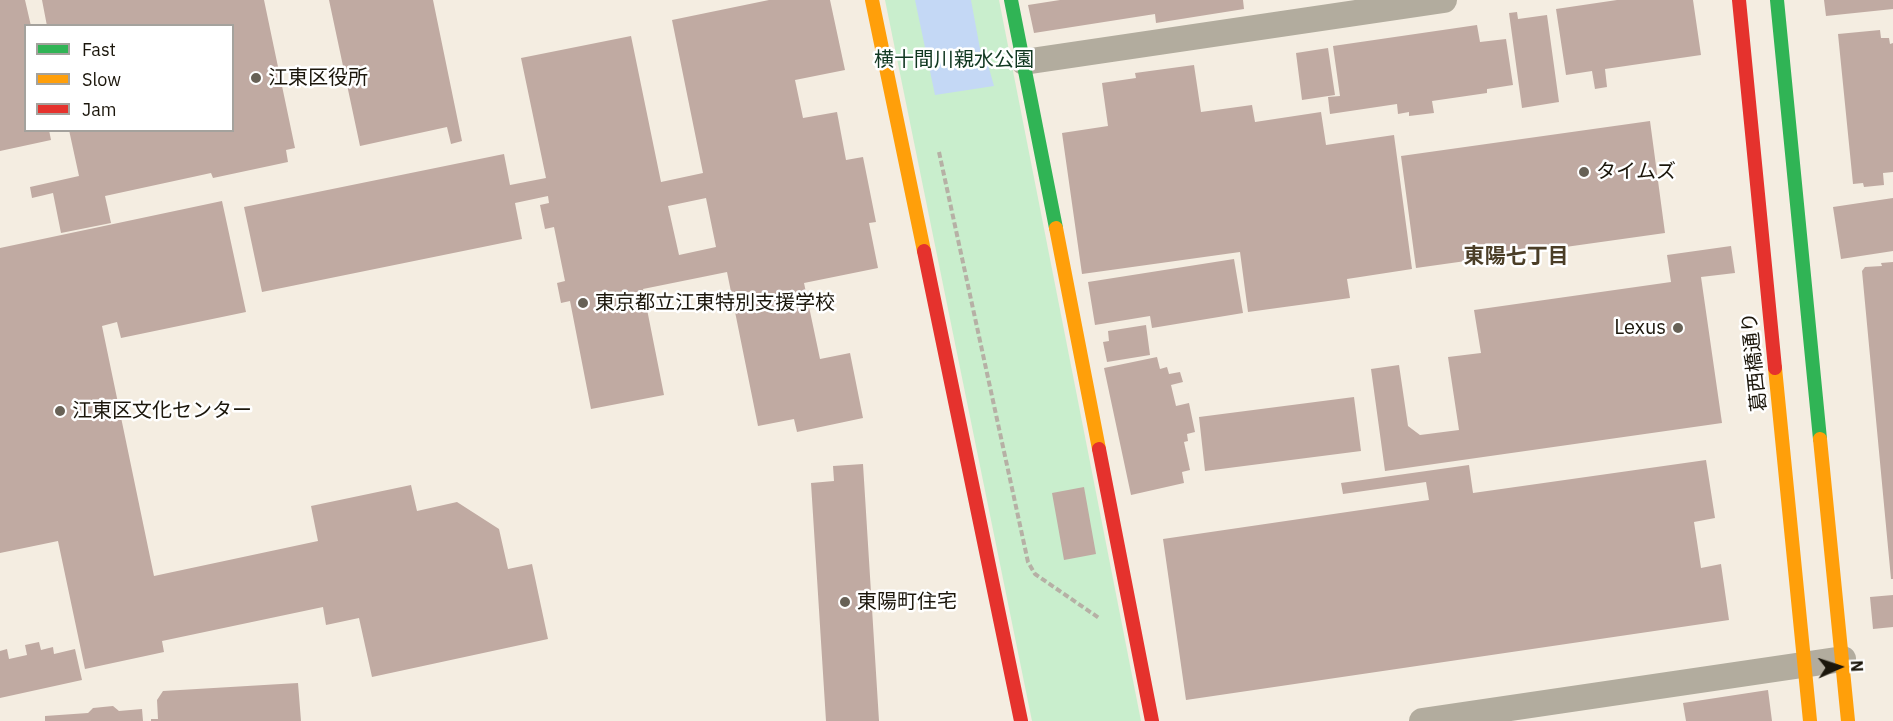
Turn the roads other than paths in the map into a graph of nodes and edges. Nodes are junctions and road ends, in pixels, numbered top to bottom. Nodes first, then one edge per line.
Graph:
1 (872, 0) edge
2 (1011, 0) edge
3 (1444, 0) edge
4 (1739, 0) edge
5 (1777, 0) edge
6 (1024, 62) junction
7 (1843, 659) junction
8 (1804, 664) junction
9 (1021, 721) edge
10 (1152, 721) edge
11 (1422, 721) edge
12 (1810, 721) edge
13 (1848, 721) edge

1 - 9 street
2 - 6 street
3 - 6 street
4 - 8 street, 葛西橋通り
5 - 7 street
6 - 10 street
7 - 8 street
7 - 13 street
8 - 11 street
8 - 12 street, 葛西橋通り

